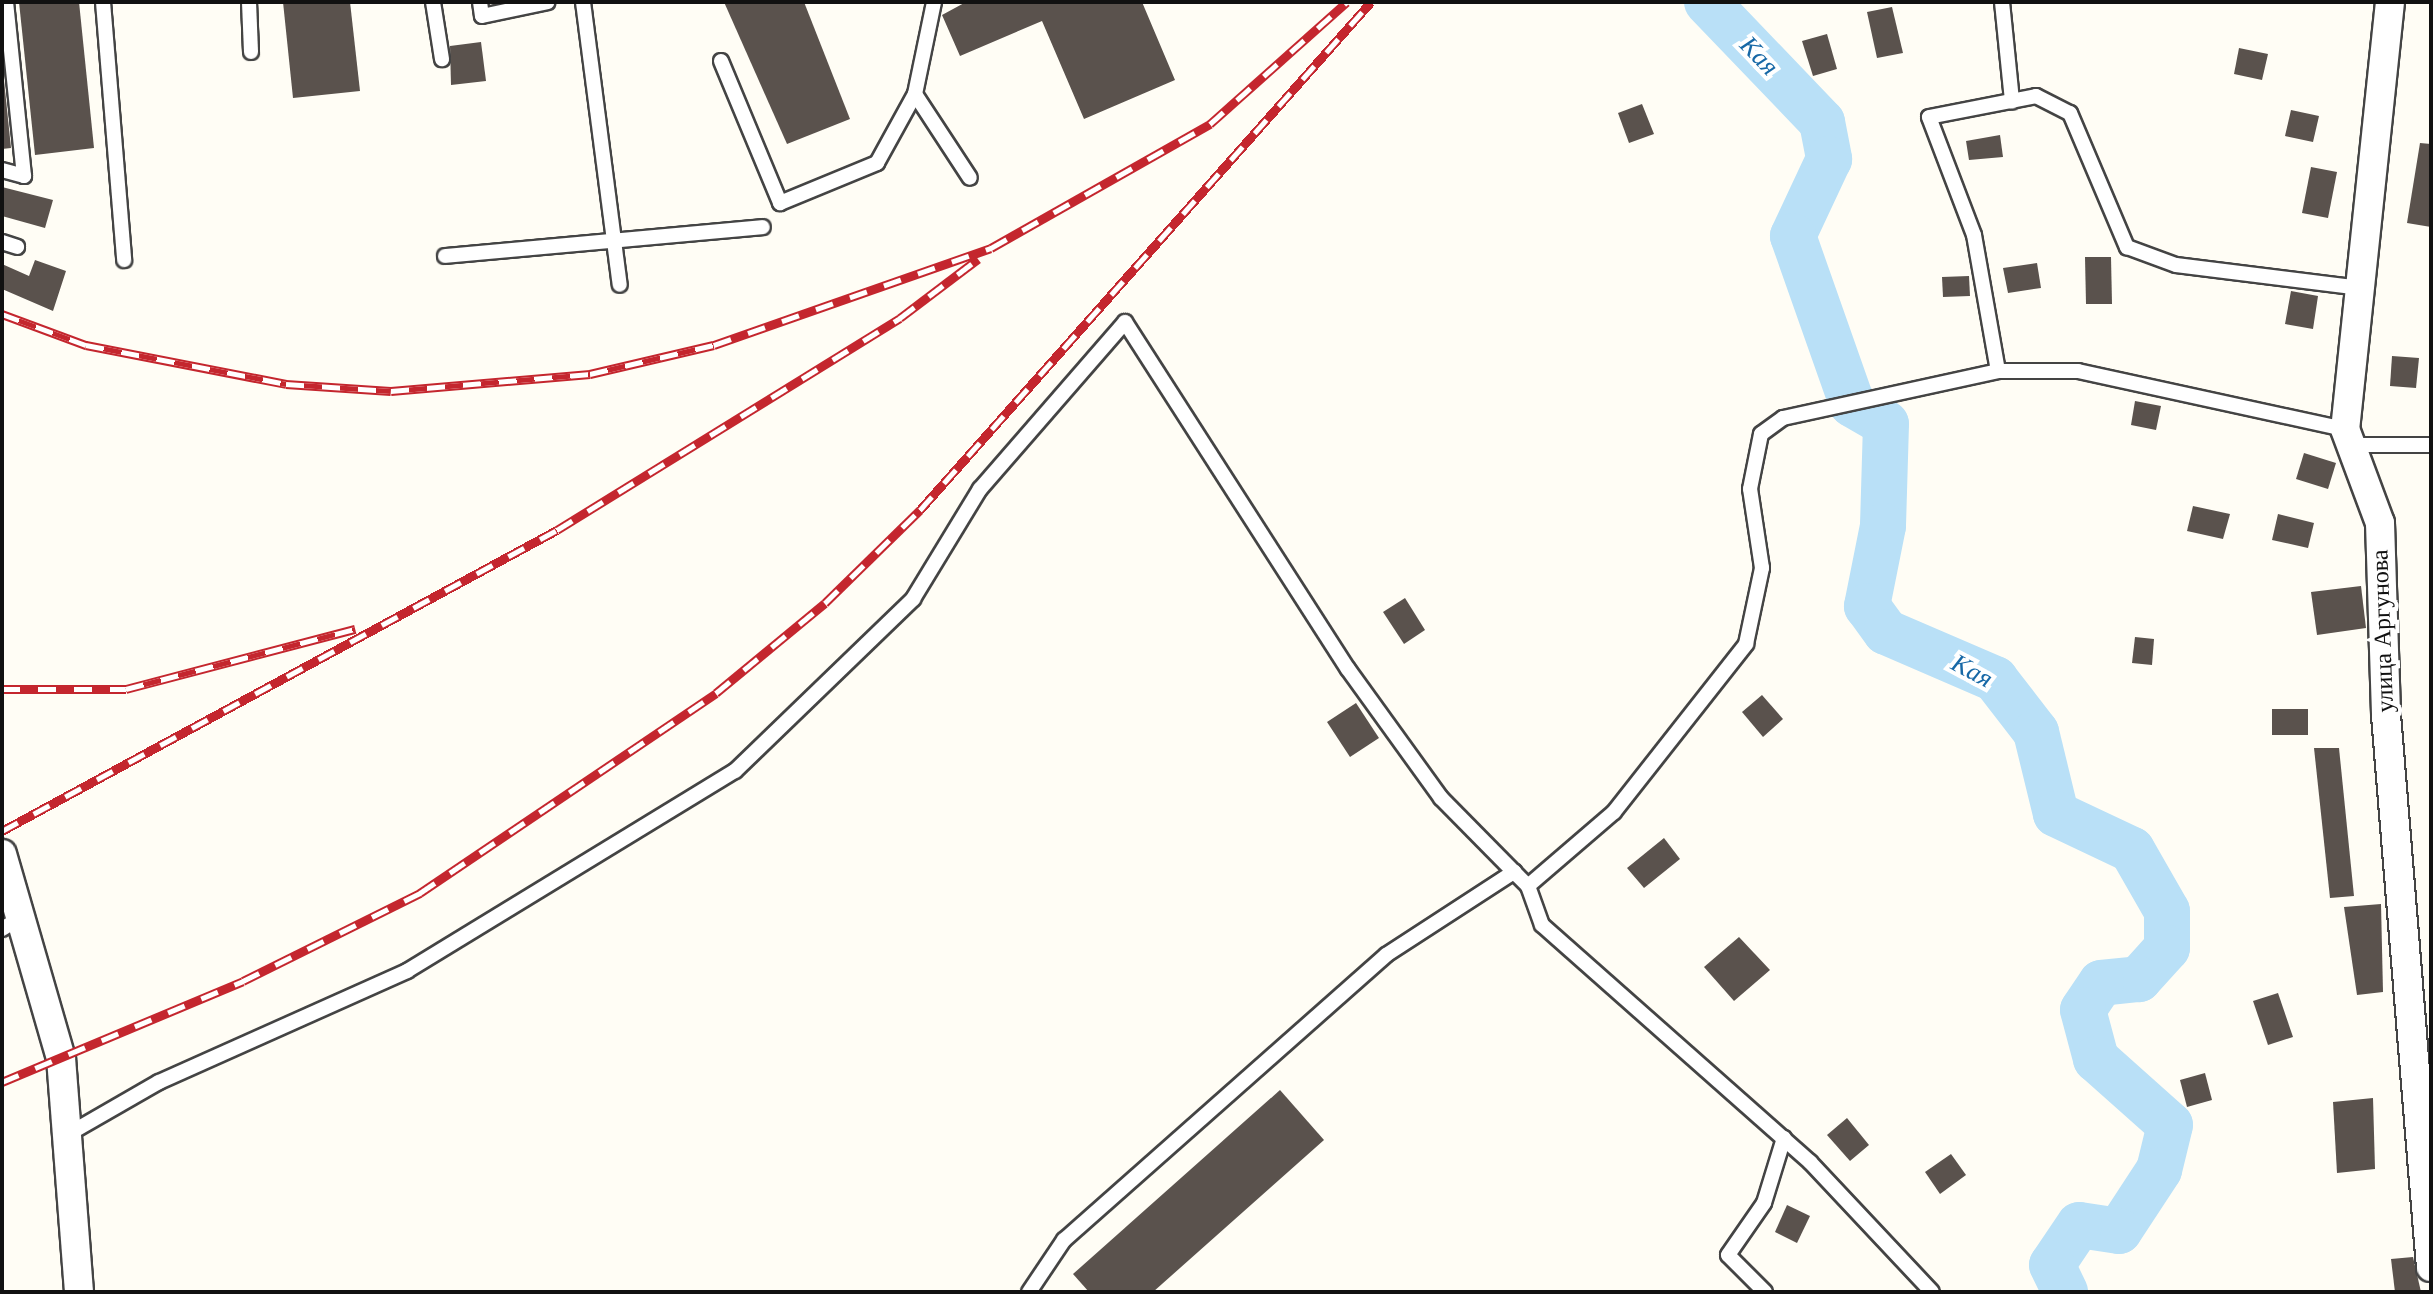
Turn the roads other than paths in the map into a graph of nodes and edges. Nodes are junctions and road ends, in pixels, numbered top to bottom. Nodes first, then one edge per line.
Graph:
1 (6, 2) edge
2 (103, 2) edge
3 (249, 2) edge
4 (433, 2) edge
5 (480, 2) edge
6 (548, 2) edge
7 (583, 2) edge
8 (934, 2) edge
9 (2002, 2) edge
10 (2390, 2) edge
11 (251, 52) dead end
12 (442, 59) dead end
13 (721, 61) dead end
14 (915, 94) junction
15 (2012, 101) junction
16 (2, 170) edge
17 (970, 178) dead end
18 (763, 227) dead end
19 (615, 241) junction
20 (2, 242) edge
21 (17, 247) dead end
22 (445, 256) dead end
23 (124, 260) dead end
24 (620, 285) dead end
25 (2361, 288) junction
26 (1998, 371) junction
27 (2348, 437) junction
28 (2431, 445) edge
29 (2, 854) edge
30 (1514, 872) junction
31 (1528, 886) junction
32 (11, 923) edge
33 (72, 1132) junction
34 (1784, 1138) junction
35 (2431, 1267) edge
36 (79, 1292) edge
37 (1029, 1292) edge
38 (1765, 1292) edge
39 (1932, 1292) edge

1 - 16 lane
2 - 23 lane
3 - 11 lane
4 - 12 lane
5 - 6 lane
7 - 19 lane
8 - 14 lane
9 - 15 lane
10 - 25 street, улица Аргунова
13 - 14 lane
14 - 17 lane
15 - 25 lane
15 - 26 lane
18 - 19 lane
19 - 22 lane
19 - 24 lane
20 - 21 lane
25 - 27 street, улица Аргунова
26 - 27 lane
26 - 31 lane
27 - 28 lane
27 - 35 street, улица Аргунова
29 - 32 street
30 - 31 lane
30 - 33 lane
30 - 37 lane
31 - 34 lane
32 - 33 street
33 - 36 street
34 - 38 lane
34 - 39 lane

